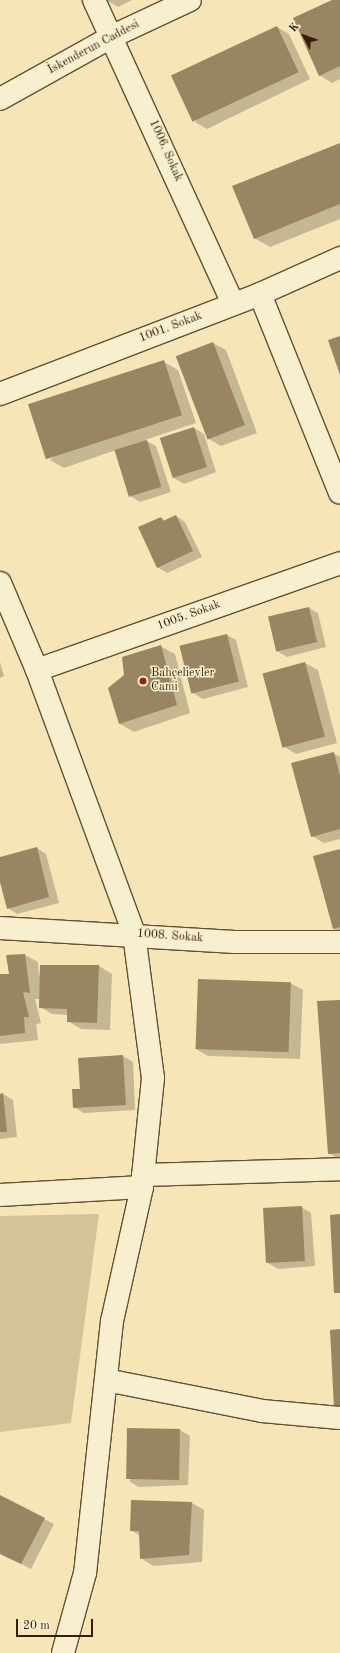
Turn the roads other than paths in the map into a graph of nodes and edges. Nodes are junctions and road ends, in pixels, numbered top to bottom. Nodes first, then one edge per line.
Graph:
1 (94, 0) edge
2 (190, 0) edge
3 (113, 36) junction
4 (0, 99) edge
5 (340, 258) edge
6 (260, 294) junction
7 (233, 303) junction
8 (0, 394) edge
9 (340, 493) edge
10 (340, 562) edge
11 (0, 583) edge
12 (37, 670) junction
13 (0, 928) edge
14 (134, 934) junction
15 (340, 942) edge
16 (340, 1170) edge
17 (142, 1181) junction
18 (0, 1194) edge
19 (106, 1380) junction
20 (340, 1418) edge
21 (63, 1653) edge

1 - 3 street, 1006. Sokak
2 - 3 street, İskenderun Caddesi
3 - 4 street, İskenderun Caddesi
3 - 7 street, 1006. Sokak
5 - 6 street, 1001. Sokak
6 - 7 street, 1001. Sokak
6 - 9 street
7 - 8 street, 1001. Sokak
10 - 12 street, 1005. Sokak
11 - 12 street
12 - 14 street
13 - 14 street, 1008. Sokak
14 - 15 street, 1008. Sokak
14 - 17 street
16 - 17 street
17 - 18 street
17 - 19 street
19 - 20 street
19 - 21 street

